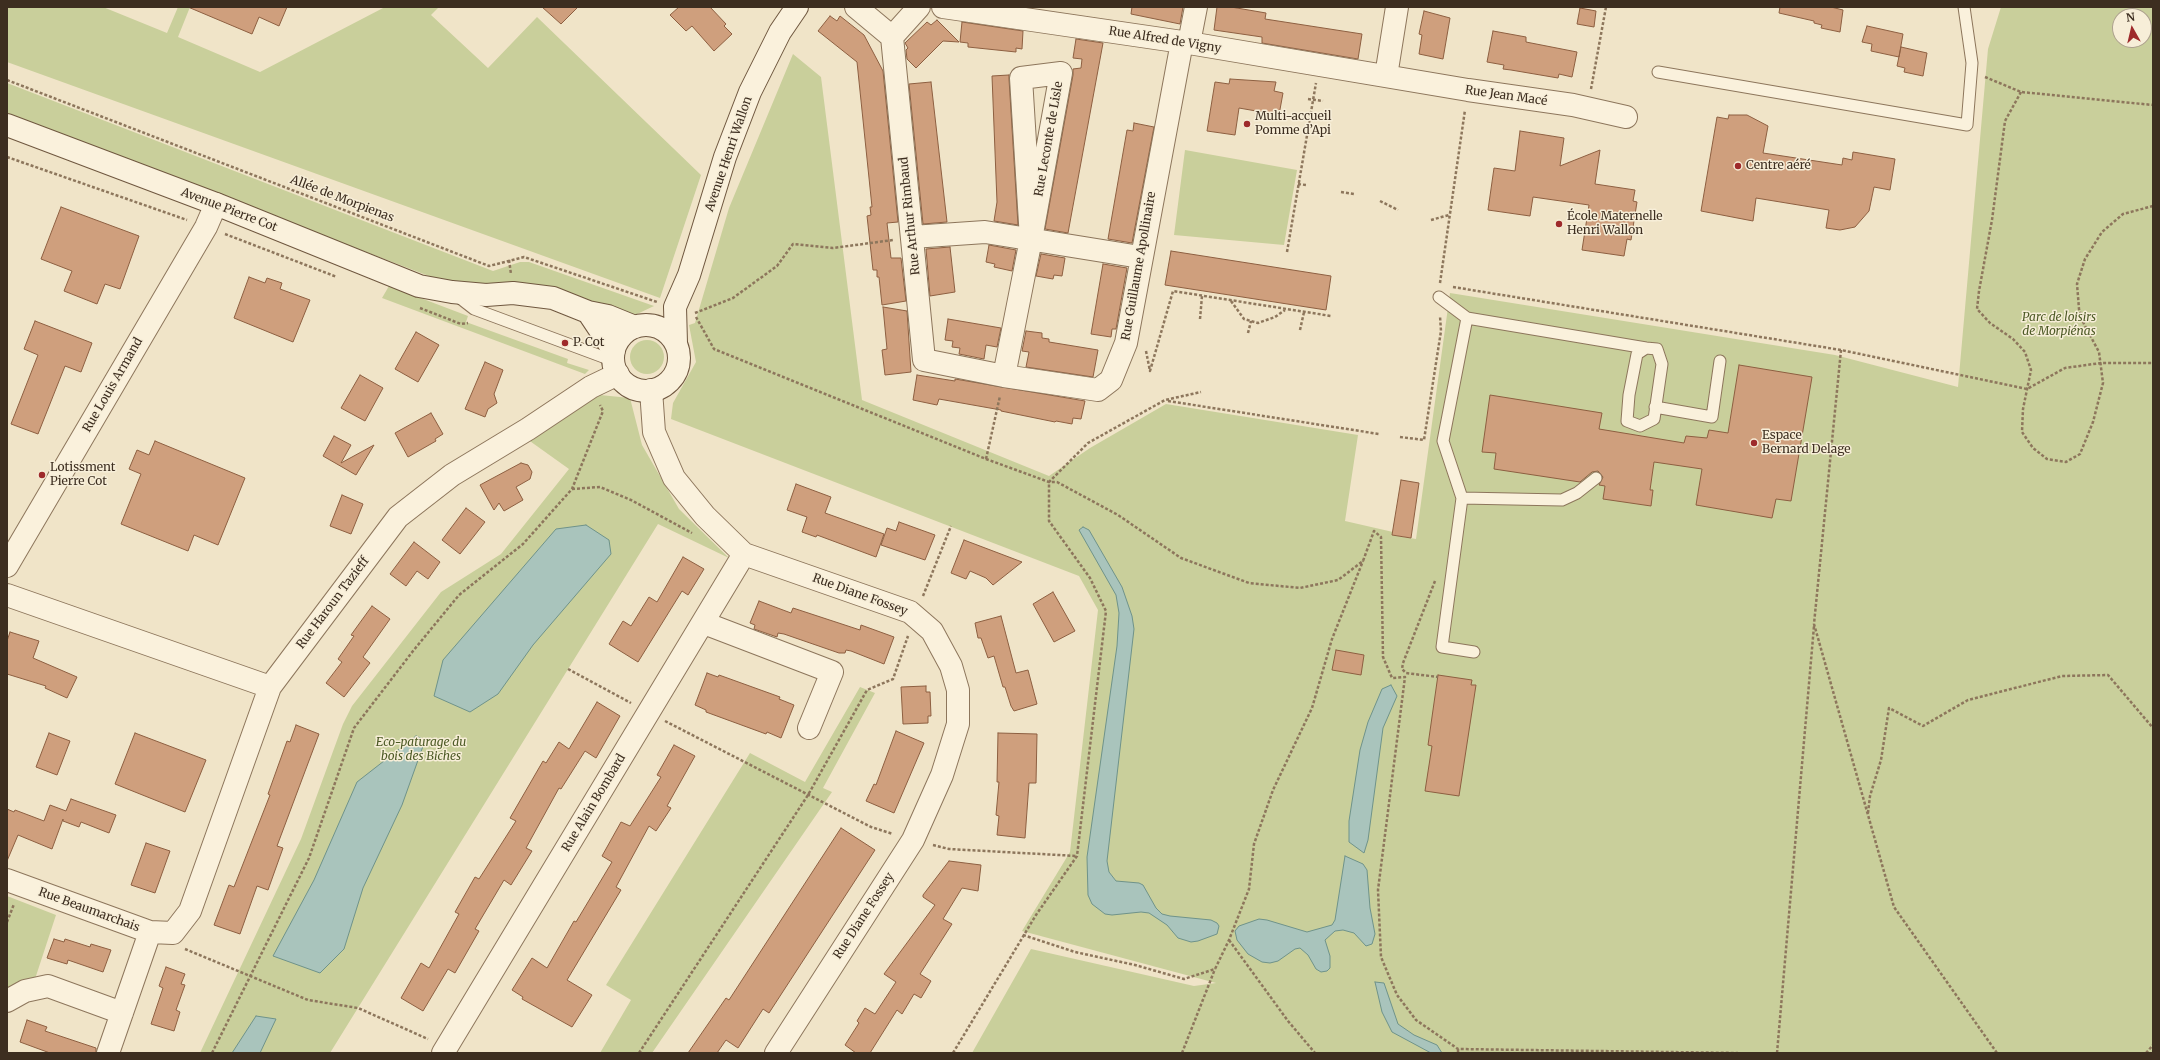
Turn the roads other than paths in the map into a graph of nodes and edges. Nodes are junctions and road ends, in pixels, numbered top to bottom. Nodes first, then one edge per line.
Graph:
1 (797, 7) edge
2 (856, 7) edge
3 (919, 7) edge
4 (943, 7) edge
5 (1196, 7) edge
6 (1397, 7) edge
7 (1964, 7) edge
8 (1056, 15) edge
9 (892, 37) junction
10 (1186, 43) junction
11 (1658, 72) dead end
12 (1386, 76) junction
13 (1626, 117) dead end
14 (7, 125) edge
15 (216, 204) junction
16 (912, 237) junction
17 (1031, 239) junction
18 (1140, 257) junction
19 (452, 292) junction
20 (1439, 297) road end
21 (684, 310) junction
22 (588, 312) junction
23 (1467, 318) junction
24 (641, 326) junction
25 (676, 344) junction
26 (1646, 348) junction
27 (1720, 361) dead end
28 (615, 362) junction
29 (1004, 376) junction
30 (651, 390) junction
31 (1655, 407) junction
32 (1596, 478) dead end
33 (1462, 498) junction
34 (744, 554) junction
35 (7, 566) edge
36 (7, 595) edge
37 (704, 623) junction
38 (1474, 652) dead end
39 (270, 686) junction
40 (808, 728) dead end
41 (7, 880) edge
42 (150, 932) junction
43 (173, 933) joint
44 (7, 1001) edge
45 (122, 1013) junction
46 (445, 1050) edge
47 (108, 1053) edge
48 (776, 1053) edge

1 - 21 street, Avenue Henri Wallon
2 - 9 street
3 - 9 street
4 - 8 street, Rue Alfred de Vigny
5 - 10 street, Rue Guillaume Apollinaire
6 - 12 street
7 - 11 lane
8 - 10 street, Rue Alfred de Vigny
9 - 16 street, Rue Arthur Rimbaud
10 - 12 street, Rue Alfred de Vigny
10 - 18 street, Rue Guillaume Apollinaire
12 - 13 street, Rue Jean Macé
14 - 15 street, Avenue Pierre Cot
15 - 19 street, Avenue Pierre Cot
15 - 35 street, Rue Louis Armand
16 - 17 street
16 - 29 street, Rue Arthur Rimbaud
17 - 17 street, Rue Leconte de Lisle
17 - 18 street
17 - 29 street, Rue Leconte de Lisle
18 - 29 street, Rue Guillaume Apollinaire
19 - 22 street, Avenue Pierre Cot
19 - 28 lane, Avenue Pierre Cot
20 - 23 lane
21 - 24 street
21 - 25 street, Avenue Henri Wallon
22 - 24 street, Avenue Pierre Cot
22 - 28 street
23 - 26 lane
23 - 33 lane
24 - 25 street
24 - 28 street
25 - 30 street
26 - 31 lane
26 - 31 lane
27 - 31 lane
28 - 30 street
28 - 39 street, Rue Haroun Tazieff
30 - 34 street, Rue Diane Fossey
32 - 33 lane
33 - 38 lane
34 - 37 street, Rue Alain Bombard
34 - 48 street, Rue Diane Fossey
36 - 39 street
37 - 40 street
37 - 46 street, Rue Alain Bombard
39 - 43 street, Rue Haroun Tazieff
41 - 42 street, Rue Beaumarchais
42 - 43 street, Rue Beaumarchais
42 - 45 street
44 - 45 street
45 - 47 street

